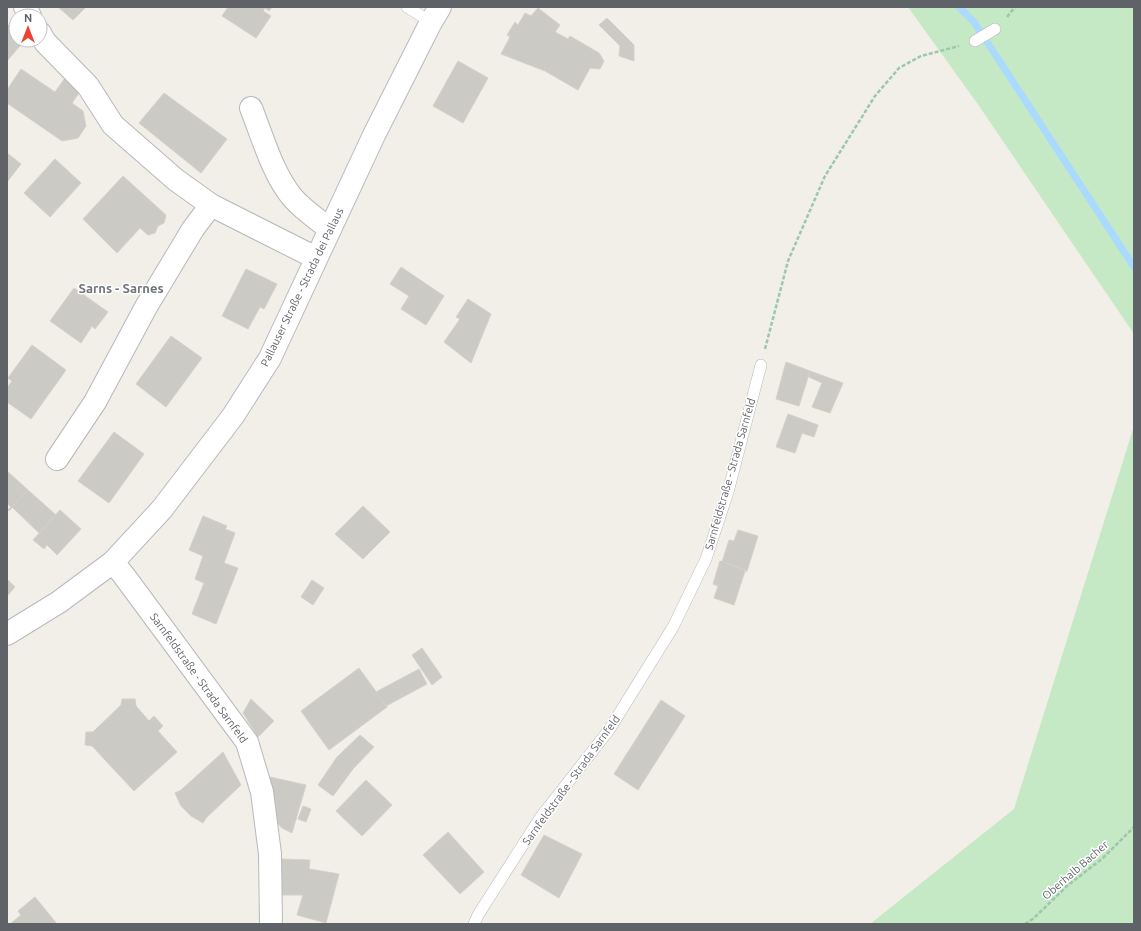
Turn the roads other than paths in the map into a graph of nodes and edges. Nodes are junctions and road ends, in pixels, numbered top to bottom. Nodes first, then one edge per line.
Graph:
1 (408, 7) edge
2 (436, 14) edge
3 (995, 28) dead end
4 (975, 42) road end
5 (48, 45) edge
6 (252, 108) dead end
7 (211, 205) junction
8 (330, 229) junction
9 (316, 258) junction
10 (761, 365) road end
11 (57, 459) dead end
12 (113, 562) junction
13 (7, 634) edge
14 (271, 924) edge
15 (474, 924) edge

1 - 2 lane, Pallauser Straße - Strada dei Pallaus
2 - 8 street, Pallauser Straße - Strada dei Pallaus
3 - 4 lane
5 - 7 street
6 - 8 street
7 - 9 street
7 - 11 street
8 - 9 street, Pallauser Straße - Strada dei Pallaus
9 - 12 street, Pallauser Straße - Strada dei Pallaus
10 - 15 lane, Sarnfeldstraße - Strada Sarnfeld
12 - 13 street, Pallauser Straße - Strada dei Pallaus
12 - 14 street, Sarnfeldstraße - Strada Sarnfeld

